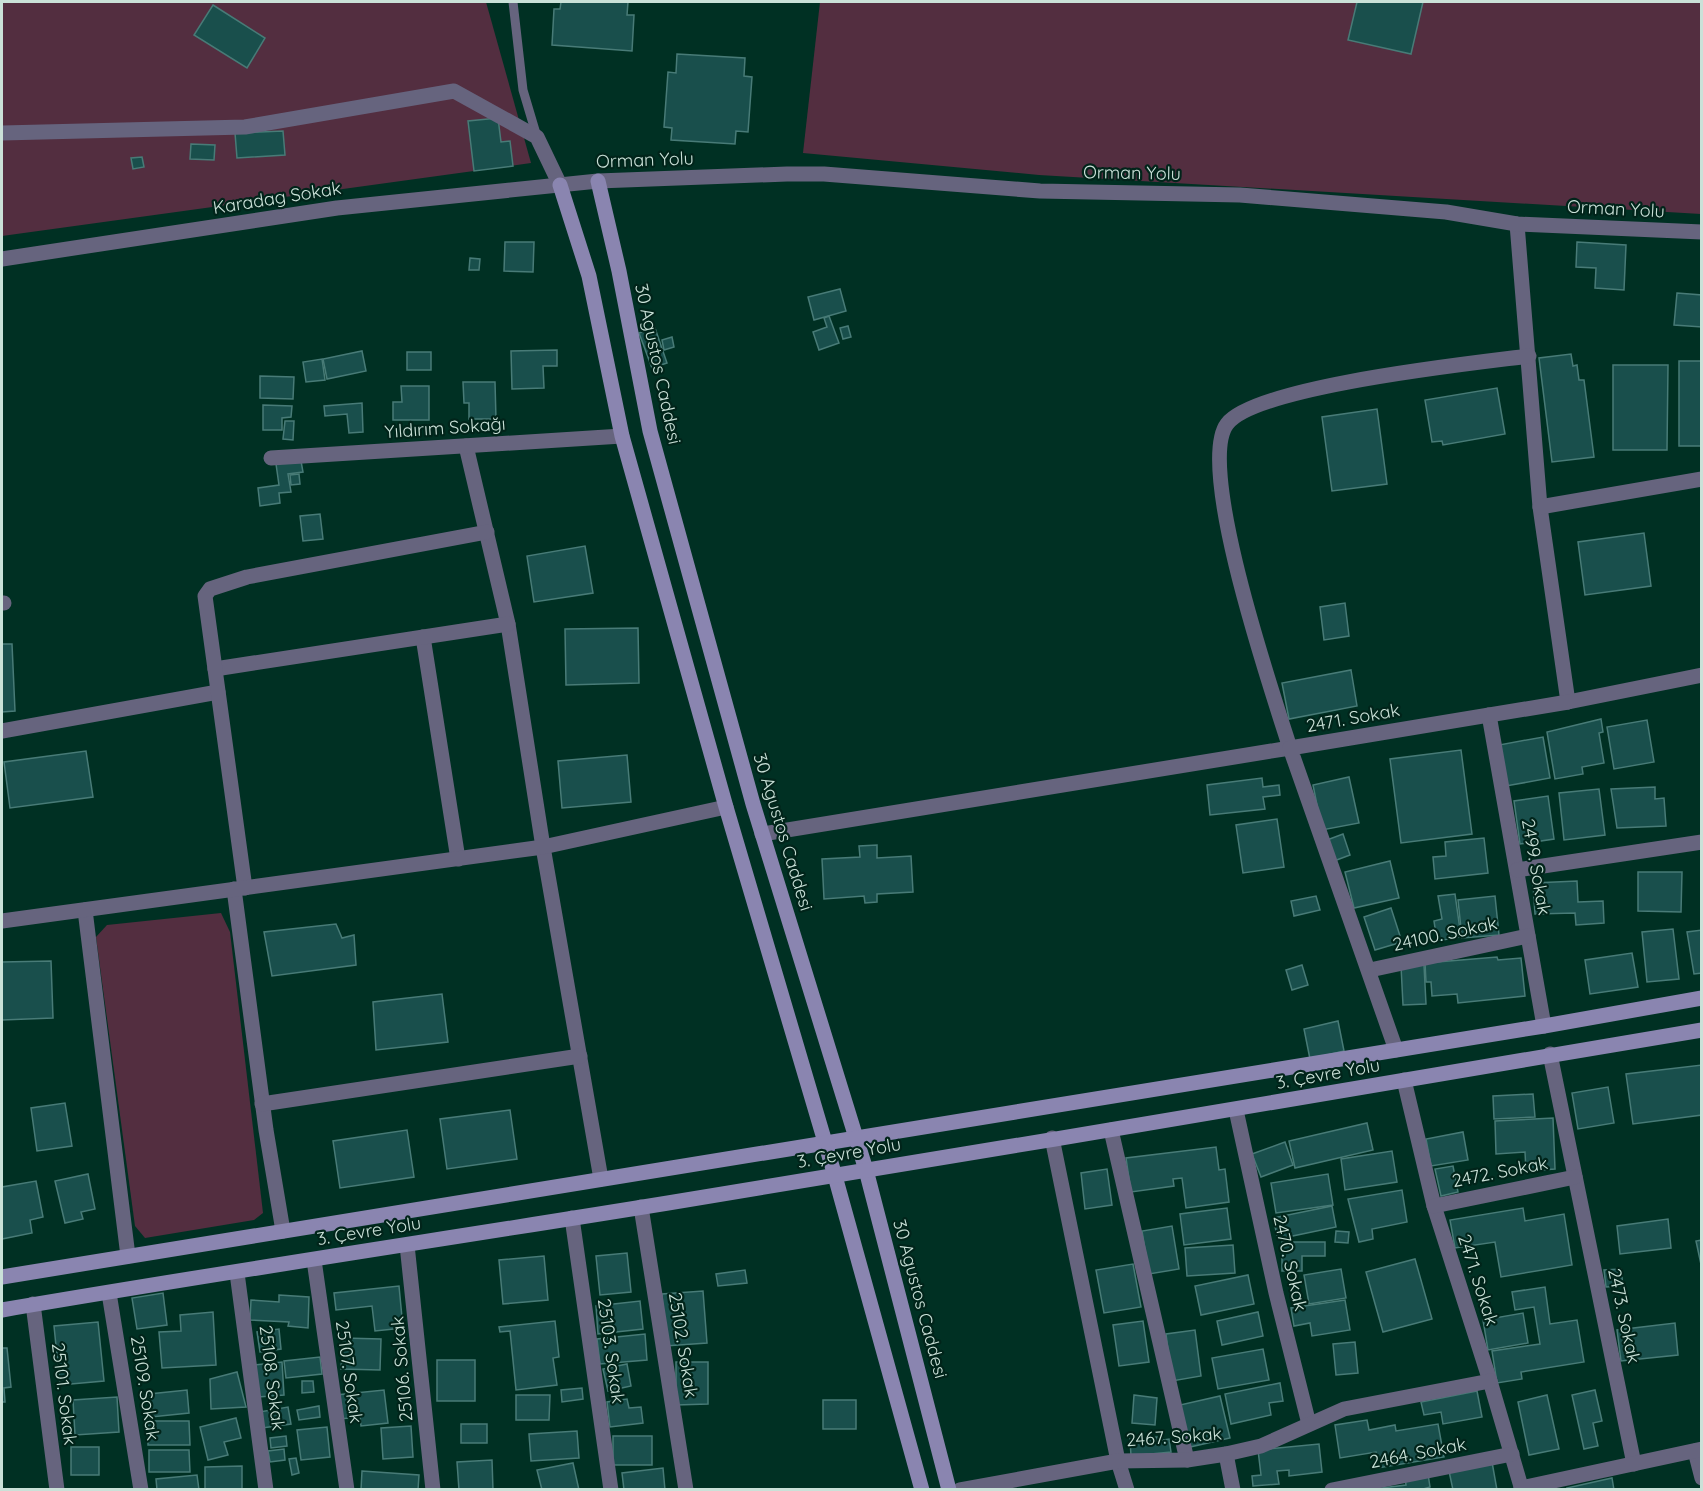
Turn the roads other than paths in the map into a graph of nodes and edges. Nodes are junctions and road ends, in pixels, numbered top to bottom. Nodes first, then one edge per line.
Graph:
1 (513, 2) edge
2 (2, 133) edge
3 (537, 137) junction
4 (598, 181) junction
5 (560, 184) junction
6 (1517, 224) junction
7 (1701, 232) edge
8 (2, 260) edge
9 (1529, 356) junction
10 (621, 436) junction
11 (466, 446) junction
12 (271, 458) dead end
13 (1701, 479) edge
14 (1540, 507) junction
15 (487, 532) junction
16 (508, 624) junction
17 (423, 637) junction
18 (215, 669) junction
19 (1701, 675) edge
20 (218, 692) junction
21 (1568, 702) junction
22 (1489, 715) junction
23 (2, 731) edge
24 (1290, 748) junction
25 (726, 807) junction
26 (762, 834) junction
27 (1701, 842) edge
28 (543, 847) junction
29 (458, 859) junction
30 (1517, 870) junction
31 (240, 889) junction
32 (85, 910) junction
33 (2, 921) edge
34 (1528, 936) junction
35 (1370, 970) junction
36 (1701, 998) edge
37 (1544, 1026) junction
38 (1701, 1030) edge
39 (1396, 1050) junction
40 (1550, 1054) junction
41 (580, 1056) junction
42 (1404, 1080) junction
43 (262, 1104) junction
44 (1236, 1110) junction
45 (1111, 1130) junction
46 (856, 1138) junction
47 (1052, 1138) junction
48 (826, 1143) junction
49 (866, 1170) junction
50 (835, 1176) junction
51 (1575, 1177) junction
52 (601, 1179) junction
53 (1434, 1206) junction
54 (641, 1207) junction
55 (572, 1218) junction
56 (283, 1231) junction
57 (407, 1245) junction
58 (128, 1256) junction
59 (314, 1260) junction
60 (237, 1273) junction
61 (2, 1276) edge
62 (109, 1293) junction
63 (33, 1304) junction
64 (2, 1310) edge
65 (1490, 1381) junction
66 (1309, 1424) junction
67 (1698, 1450) edge
68 (1226, 1454) junction
69 (1512, 1454) junction
70 (1187, 1460) junction
71 (1118, 1461) junction
72 (1634, 1464) junction
73 (1701, 1479) edge
74 (1521, 1489) edge
75 (57, 1490) edge
76 (141, 1490) edge
77 (266, 1490) edge
78 (347, 1490) edge
79 (433, 1490) edge
80 (611, 1490) edge
81 (686, 1490) edge
82 (922, 1490) edge
83 (949, 1490) edge
84 (960, 1490) edge
85 (1127, 1490) edge
86 (1233, 1490) edge
87 (1332, 1490) edge

1 - 3 lane
2 - 3 street
3 - 5 street
4 - 5 street, Orman Yolu
4 - 6 street, Orman Yolu
4 - 26 main road, 30 Agustos Caddesi
5 - 8 street, Karadag Sokak
5 - 10 main road
6 - 7 street, Orman Yolu
6 - 9 street
9 - 14 street
9 - 24 street
10 - 11 street, Yıldırım Sokağı
10 - 25 main road
11 - 12 street, Yıldırım Sokağı
11 - 15 street
13 - 14 street
14 - 21 street
15 - 16 street
15 - 18 street
16 - 17 street
16 - 28 street
17 - 18 street
17 - 29 street
18 - 20 street
19 - 21 street, 2471. Sokak
20 - 23 street
20 - 31 street
21 - 22 street, 2471. Sokak
22 - 24 street, 2471. Sokak
22 - 30 street, 2499. Sokak
24 - 26 street
24 - 35 street, 2471. Sokak
25 - 28 street
25 - 48 main road
26 - 46 main road, 30 Agustos Caddesi
27 - 30 street
28 - 29 street
28 - 41 street
29 - 31 street
30 - 34 street, 2499. Sokak
31 - 32 street
31 - 43 street
32 - 33 street
32 - 58 street
34 - 35 street, 24100. Sokak
34 - 37 street, 2499. Sokak
35 - 39 street, 2471. Sokak
36 - 37 main road, 3. Çevre Yolu
37 - 39 main road, 3. Çevre Yolu
38 - 40 main road, 3. Çevre Yolu
39 - 46 main road, 3. Çevre Yolu
40 - 42 main road, 3. Çevre Yolu
40 - 51 street
41 - 43 street
41 - 52 street
42 - 44 main road, 3. Çevre Yolu
42 - 53 street, 2471. Sokak
43 - 56 street
44 - 45 main road, 3. Çevre Yolu
44 - 66 street, 2470. Sokak
45 - 47 main road, 3. Çevre Yolu
45 - 70 street
46 - 48 main road, 3. Çevre Yolu
46 - 49 main road, 30 Agustos Caddesi
47 - 49 main road, 3. Çevre Yolu
47 - 71 street
48 - 50 main road
48 - 52 main road, 3. Çevre Yolu
49 - 50 main road, 3. Çevre Yolu
49 - 83 main road, 30 Agustos Caddesi
50 - 54 main road, 3. Çevre Yolu
50 - 82 main road
51 - 53 street, 2472. Sokak
51 - 72 street, 2473. Sokak
52 - 56 main road, 3. Çevre Yolu
53 - 65 street, 2471. Sokak
54 - 55 main road, 3. Çevre Yolu
54 - 81 street, 25102. Sokak
55 - 57 main road, 3. Çevre Yolu
55 - 80 street, 25103. Sokak
56 - 58 main road, 3. Çevre Yolu
57 - 59 main road, 3. Çevre Yolu
57 - 79 street, 25106. Sokak
58 - 61 main road, 3. Çevre Yolu
59 - 60 main road, 3. Çevre Yolu
59 - 78 street, 25107. Sokak
60 - 62 main road, 3. Çevre Yolu
60 - 77 street, 25108. Sokak
62 - 63 main road, 3. Çevre Yolu
62 - 76 street, 25109. Sokak
63 - 64 main road, 3. Çevre Yolu
63 - 75 street, 25101. Sokak
65 - 66 street, 2467. Sokak
65 - 69 street, 2471. Sokak
66 - 68 street, 2467. Sokak
67 - 72 street
67 - 73 street
68 - 70 street, 2467. Sokak
68 - 86 street
69 - 74 street, 2471. Sokak
69 - 87 street, 2464. Sokak
70 - 71 street, 2467. Sokak
71 - 84 street, 2467. Sokak
71 - 85 street
72 - 74 street

